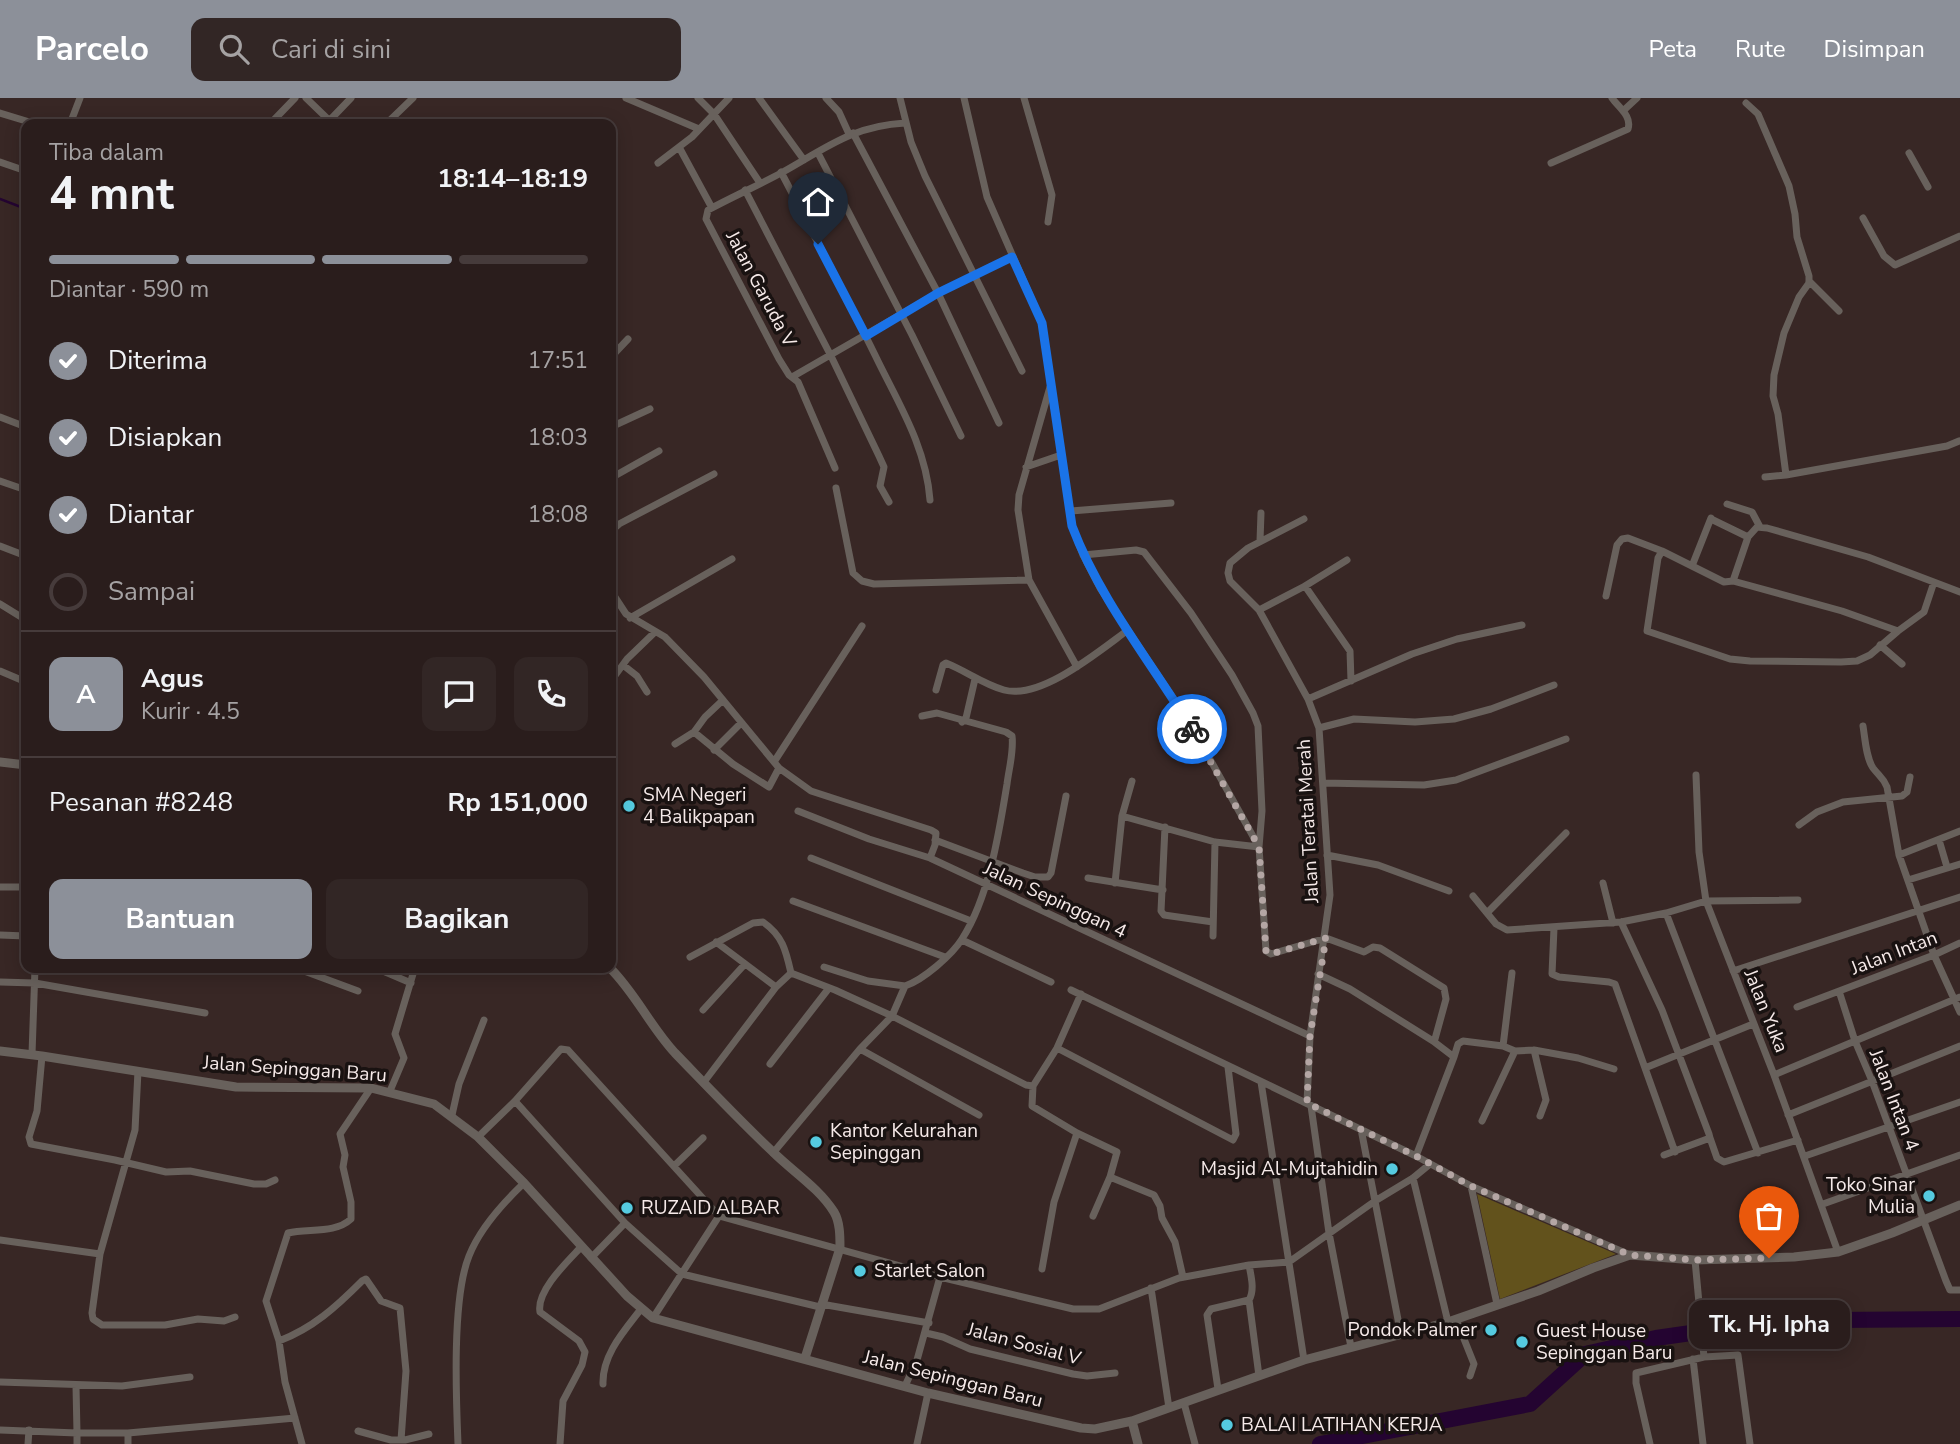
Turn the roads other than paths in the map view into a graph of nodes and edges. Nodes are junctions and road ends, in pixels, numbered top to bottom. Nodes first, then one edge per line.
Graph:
1 (80, 98) edge
2 (295, 98) edge
3 (306, 98) edge
4 (351, 98) edge
5 (414, 98) edge
6 (626, 98) edge
7 (698, 98) edge
8 (729, 98) edge
9 (759, 98) edge
10 (826, 98) edge
11 (837, 98) edge
12 (900, 98) edge
13 (964, 98) edge
14 (1024, 98) edge
15 (1612, 98) edge
16 (1637, 98) edge
17 (1746, 103) dead end
18 (1623, 111) junction
19 (839, 112) junction
20 (0, 113) edge
21 (714, 114) junction
22 (21, 119) edge
23 (72, 119) edge
24 (275, 119) edge
25 (328, 119) edge
26 (334, 119) edge
27 (391, 119) edge
28 (905, 123) junction
29 (699, 129) junction
30 (851, 133) junction
31 (679, 147) junction
32 (818, 153) junction
33 (1909, 153) dead end
34 (804, 160) junction
35 (0, 162) edge
36 (658, 163) dead end
37 (1551, 163) dead end
38 (21, 169) edge
39 (781, 172) junction
40 (760, 183) junction
41 (1928, 187) dead end
42 (745, 190) junction
43 (712, 208) junction
44 (1863, 218) dead end
45 (1048, 222) dead end
46 (1960, 236) edge
47 (1012, 257) junction
48 (974, 274) junction
49 (1809, 281) junction
50 (938, 293) junction
51 (1839, 311) dead end
52 (901, 316) junction
53 (866, 336) junction
54 (628, 340) dead end
55 (616, 352) edge
56 (831, 356) junction
57 (1022, 371) dead end
58 (792, 377) junction
59 (1051, 383) junction
60 (650, 409) dead end
61 (0, 417) edge
62 (999, 423) dead end
63 (21, 425) edge
64 (616, 425) edge
65 (961, 436) dead end
66 (1960, 440) edge
67 (659, 451) dead end
68 (1061, 454) junction
69 (1026, 467) junction
70 (835, 468) dead end
71 (714, 474) dead end
72 (616, 475) edge
73 (1786, 475) junction
74 (1765, 477) dead end
75 (0, 481) edge
76 (21, 488) edge
77 (836, 488) dead end
78 (930, 500) dead end
79 (888, 502) dead end
80 (1171, 503) dead end
81 (1727, 504) dead end
82 (1071, 511) junction
83 (1261, 513) dead end
84 (1304, 519) dead end
85 (616, 527) edge
86 (1760, 527) junction
87 (1748, 537) junction
88 (1260, 541) junction
89 (0, 546) edge
90 (1662, 551) junction
91 (21, 554) edge
92 (1083, 555) junction
93 (733, 559) dead end
94 (1347, 560) dead end
95 (1692, 566) junction
96 (1029, 580) junction
97 (1732, 581) junction
98 (1934, 582) junction
99 (1305, 586) junction
100 (1960, 592) edge
101 (1606, 596) dead end
102 (616, 600) edge
103 (0, 604) edge
104 (1259, 610) junction
105 (21, 617) edge
106 (631, 618) junction
107 (1522, 625) dead end
108 (862, 626) dead end
109 (1128, 630) junction
110 (1898, 631) junction
111 (655, 632) junction
112 (1880, 645) junction
113 (625, 663) junction
114 (1902, 664) dead end
115 (1077, 667) junction
116 (0, 671) edge
117 (616, 675) edge
118 (975, 679) junction
119 (21, 680) edge
120 (1351, 681) junction
121 (1554, 685) dead end
122 (936, 690) dead end
123 (647, 692) dead end
124 (1308, 699) junction
125 (723, 701) junction
126 (922, 716) dead end
127 (962, 722) junction
128 (741, 723) junction
129 (1863, 726) dead end
130 (1319, 728) junction
131 (694, 732) junction
132 (1566, 739) dead end
133 (675, 744) dead end
134 (714, 750) junction
135 (0, 762) edge
136 (21, 764) edge
137 (777, 765) junction
138 (1696, 775) dead end
139 (1910, 777) dead end
140 (1132, 781) dead end
141 (1323, 783) junction
142 (1066, 796) dead end
143 (1888, 798) junction
144 (798, 811) dead end
145 (1122, 816) junction
146 (1799, 825) dead end
147 (1165, 827) junction
148 (1960, 831) edge
149 (1566, 833) dead end
150 (935, 840) junction
151 (1938, 840) junction
152 (1215, 842) junction
153 (1259, 847) junction
154 (1327, 855) junction
155 (1899, 855) junction
156 (811, 858) dead end
157 (930, 858) junction
158 (991, 861) junction
159 (1960, 864) edge
160 (1947, 867) junction
161 (1088, 878) dead end
162 (1908, 880) junction
163 (1115, 883) junction
164 (1603, 883) dead end
165 (985, 884) junction
166 (0, 887) edge
167 (21, 887) edge
168 (1163, 890) junction
169 (1449, 891) dead end
170 (1473, 897) dead end
171 (1960, 897) edge
172 (1798, 900) dead end
173 (793, 901) dead end
174 (1706, 901) junction
175 (1920, 911) junction
176 (1488, 912) junction
177 (1666, 913) junction
178 (971, 921) junction
179 (1213, 922) junction
180 (1617, 923) junction
181 (1554, 928) junction
182 (0, 935) edge
183 (21, 936) edge
184 (1213, 936) dead end
185 (1326, 938) junction
186 (962, 940) junction
187 (716, 942) junction
188 (1960, 943) edge
189 (1934, 955) junction
190 (690, 957) dead end
191 (945, 957) junction
192 (745, 964) junction
193 (824, 967) dead end
194 (1733, 971) junction
195 (35, 973) edge
196 (309, 973) edge
197 (388, 973) edge
198 (615, 973) edge
199 (791, 973) junction
200 (1512, 973) dead end
201 (413, 974) dead end
202 (1318, 974) junction
203 (0, 982) edge
204 (1051, 982) dead end
205 (35, 983) junction
206 (411, 983) junction
207 (776, 987) junction
208 (904, 987) junction
209 (829, 988) junction
210 (1071, 990) dead end
211 (358, 991) dead end
212 (1839, 991) junction
213 (1081, 994) junction
214 (1958, 998) edge
215 (1797, 1007) dead end
216 (703, 1010) dead end
217 (1960, 1012) edge
218 (205, 1013) dead end
219 (892, 1016) junction
220 (484, 1020) dead end
221 (1753, 1024) junction
222 (1310, 1036) junction
223 (1716, 1040) junction
224 (1433, 1041) junction
225 (1855, 1041) junction
226 (1503, 1046) junction
227 (1960, 1046) edge
228 (1057, 1048) junction
229 (860, 1049) junction
230 (1534, 1049) junction
231 (0, 1051) edge
232 (1515, 1051) junction
233 (32, 1055) junction
234 (1679, 1055) junction
235 (43, 1056) junction
236 (1454, 1057) junction
237 (0, 1059) edge
238 (770, 1064) dead end
239 (1228, 1067) junction
240 (1645, 1068) junction
241 (1614, 1069) dead end
242 (138, 1071) junction
243 (1774, 1075) junction
244 (1872, 1081) junction
245 (704, 1082) junction
246 (1261, 1082) junction
247 (1033, 1086) junction
248 (371, 1088) junction
249 (390, 1091) junction
250 (515, 1101) junction
251 (1960, 1102) edge
252 (1309, 1105) junction
253 (452, 1115) junction
254 (979, 1115) dead end
255 (1788, 1115) junction
256 (1540, 1116) dead end
257 (1482, 1121) dead end
258 (1888, 1127) junction
259 (1361, 1129) junction
260 (1077, 1133) junction
261 (478, 1137) junction
262 (703, 1138) dead end
263 (1710, 1138) junction
264 (1798, 1140) junction
265 (1675, 1152) junction
266 (774, 1153) junction
267 (1758, 1153) junction
268 (1664, 1155) dead end
269 (1416, 1156) junction
270 (1805, 1156) junction
271 (1960, 1156) edge
272 (126, 1162) junction
273 (1430, 1164) junction
274 (674, 1166) junction
275 (1907, 1175) junction
276 (1110, 1177) junction
277 (1413, 1178) junction
278 (275, 1180) dead end
279 (524, 1183) junction
280 (1471, 1186) junction
281 (1375, 1201) junction
282 (1823, 1204) junction
283 (1960, 1205) edge
284 (719, 1216) junction
285 (1093, 1216) dead end
286 (1924, 1219) junction
287 (625, 1223) junction
288 (1329, 1233) junction
289 (0, 1240) edge
290 (581, 1247) junction
291 (840, 1248) junction
292 (1839, 1252) junction
293 (100, 1254) junction
294 (1630, 1255) junction
295 (591, 1258) junction
296 (1695, 1260) junction
297 (1289, 1262) junction
298 (1249, 1265) junction
299 (1042, 1269) dead end
300 (682, 1274) junction
301 (940, 1276) junction
302 (1182, 1277) junction
303 (1151, 1288) junction
304 (1960, 1290) edge
305 (1250, 1300) junction
306 (1497, 1304) junction
307 (821, 1305) junction
308 (641, 1309) junction
309 (235, 1317) dead end
310 (653, 1318) junction
311 (1452, 1321) junction
312 (929, 1323) junction
313 (926, 1333) junction
314 (1401, 1335) junction
315 (279, 1341) junction
316 (1351, 1347) junction
317 (1703, 1354) junction
318 (805, 1358) junction
319 (1693, 1359) junction
320 (1304, 1360) junction
321 (1115, 1373) dead end
322 (1259, 1376) junction
323 (1470, 1376) dead end
324 (190, 1377) dead end
325 (0, 1382) edge
326 (603, 1384) dead end
327 (76, 1386) junction
328 (905, 1386) junction
329 (1218, 1389) junction
330 (929, 1393) junction
331 (1184, 1403) junction
332 (1169, 1408) junction
333 (295, 1418) junction
334 (1132, 1421) junction
335 (0, 1430) edge
336 (29, 1430) junction
337 (358, 1432) dead end
338 (77, 1433) junction
339 (128, 1433) junction
340 (429, 1434) dead end
341 (401, 1440) junction
342 (29, 1444) edge
343 (77, 1444) edge
344 (128, 1444) edge
345 (302, 1444) edge
346 (458, 1444) edge
347 (560, 1444) edge
348 (917, 1444) edge
349 (1138, 1444) edge
350 (1195, 1444) edge
351 (1650, 1444) edge
352 (1703, 1444) edge
353 (1750, 1444) edge

1 - 23 street
2 - 24 street
3 - 25 street
4 - 26 street
5 - 27 street
6 - 29 street
7 - 21 street
8 - 21 street
9 - 34 street
10 - 19 street
11 - 19 street
12 - 28 street
13 - 47 street
14 - 45 street
15 - 18 street
16 - 18 street
17 - 49 street
18 - 37 street
19 - 30 street
20 - 22 street
21 - 29 street
21 - 40 street
28 - 30 street
28 - 48 street
29 - 31 street
30 - 32 street
30 - 50 street
31 - 36 street
31 - 43 street
32 - 34 street
32 - 52 street
33 - 41 street
34 - 39 street
35 - 38 street
39 - 40 street
39 - 53 street
40 - 42 street
42 - 43 street
42 - 56 street
43 - 58 street, Jalan Garuda V
44 - 46 street
47 - 48 street
47 - 59 street
48 - 50 street
48 - 57 street
49 - 51 street
49 - 73 street
50 - 52 street
50 - 62 street
52 - 53 street
52 - 65 street
53 - 56 street
53 - 78 street
54 - 55 street
56 - 58 street
56 - 79 street
58 - 70 street, Jalan Garuda V
59 - 68 street
59 - 69 street
60 - 64 street
61 - 63 street
66 - 73 street
67 - 72 street
68 - 69 street
68 - 82 street
69 - 96 street
71 - 85 street
73 - 74 street
75 - 76 street
77 - 96 street
80 - 82 street
81 - 86 street
82 - 92 street
83 - 88 street
84 - 88 street
86 - 87 street
86 - 98 street
87 - 95 street
87 - 97 street
88 - 104 street, Jalan Teratai Merah
89 - 91 street
90 - 95 street
90 - 101 street
90 - 112 street
92 - 109 street
92 - 153 street
93 - 106 street
94 - 99 street
95 - 97 street
96 - 115 street
97 - 110 street
98 - 100 street
98 - 110 street
99 - 104 street
99 - 120 street
102 - 106 street
103 - 105 street
104 - 124 street, Jalan Teratai Merah
106 - 111 street
107 - 120 street
108 - 137 street
109 - 115 street
109 - 153 street
110 - 112 street
111 - 113 street
111 - 125 street
112 - 114 street
113 - 117 street
113 - 123 street
115 - 118 street
116 - 119 street
118 - 122 street
118 - 127 street
120 - 124 street
121 - 130 street
124 - 130 street, Jalan Teratai Merah
125 - 128 street
125 - 131 street
126 - 127 street
127 - 158 street
128 - 134 street
128 - 137 street
129 - 143 street
130 - 141 street, Jalan Teratai Merah
131 - 133 street
131 - 134 street
132 - 141 street
134 - 137 street
135 - 136 street
137 - 150 street
138 - 174 street, Jalan Yuka
139 - 143 street
140 - 145 street
141 - 154 street, Jalan Teratai Merah
142 - 158 street
143 - 146 street
143 - 155 street
144 - 157 street, Jalan Sepinggan 4
145 - 147 street
145 - 163 street
147 - 152 street
147 - 168 street
148 - 151 street
149 - 176 street
150 - 157 street
150 - 158 street
151 - 155 street
151 - 160 street
152 - 153 street
152 - 179 street
153 - 185 street
154 - 169 street
154 - 185 street, Jalan Teratai Merah
155 - 162 street
156 - 178 street
157 - 165 street, Jalan Sepinggan 4
158 - 165 street
159 - 160 street
160 - 162 street
161 - 163 street
162 - 175 street
163 - 168 street
164 - 180 street
165 - 178 street
165 - 222 street, Jalan Sepinggan 4
166 - 167 street
168 - 179 street
170 - 176 street
171 - 175 street
172 - 174 street
173 - 191 street
174 - 177 street
174 - 194 street, Jalan Yuka
175 - 189 street
175 - 194 street
176 - 181 street
177 - 180 street
177 - 223 street
178 - 186 street
179 - 184 street
180 - 181 street
180 - 234 street
181 - 240 street
182 - 183 street
185 - 202 street, Jalan Teratai Merah
185 - 224 street
186 - 191 street
186 - 204 street
187 - 190 street
187 - 192 street
187 - 199 street
188 - 189 street, Jalan Intan
189 - 212 street, Jalan Intan
189 - 214 street
191 - 208 street
192 - 207 street
192 - 216 street
193 - 208 street
194 - 221 street, Jalan Yuka
195 - 205 street
196 - 211 street
197 - 206 street
198 - 245 street
199 - 207 street
199 - 209 street
200 - 226 street
201 - 206 street
202 - 222 street, Jalan Teratai Merah
202 - 224 street
203 - 205 street
205 - 218 street
205 - 233 street
206 - 249 street
207 - 245 street
208 - 219 street
209 - 219 street
209 - 238 street
210 - 213 street
212 - 215 street, Jalan Intan
212 - 225 street, Jalan Intan 4
213 - 228 street
213 - 239 street
214 - 217 street
214 - 225 street
219 - 229 street
219 - 247 street
220 - 253 street
221 - 223 street
221 - 243 street, Jalan Yuka
222 - 252 street, Jalan Teratai Merah
223 - 234 street
223 - 267 street
224 - 236 street
225 - 243 street
225 - 244 street, Jalan Intan 4
226 - 232 street
226 - 236 street
227 - 244 street
228 - 239 street
228 - 247 street
229 - 254 street
229 - 266 street
230 - 232 street
230 - 241 street
230 - 256 street
231 - 233 street, Jalan Sepinggan Baru
231 - 237 street
232 - 257 street
233 - 235 street, Jalan Sepinggan Baru
234 - 240 street
234 - 263 street
235 - 242 street, Jalan Sepinggan Baru
235 - 272 street
236 - 269 street
239 - 246 street
240 - 265 street
242 - 248 street, Jalan Sepinggan Baru
242 - 272 street
243 - 255 street, Jalan Yuka
244 - 255 street
244 - 258 street, Jalan Intan 4
245 - 266 street
246 - 252 street
246 - 297 street
247 - 260 street
248 - 249 street, Jalan Sepinggan Baru
248 - 315 street
249 - 253 street, Jalan Sepinggan Baru
250 - 261 street
250 - 274 street
250 - 287 street
251 - 258 street
252 - 259 street
252 - 288 street, Jalan Teratai Merah
253 - 261 street, Jalan Sepinggan Baru
255 - 264 street, Jalan Yuka
258 - 270 street
258 - 275 street, Jalan Intan 4
259 - 269 street
259 - 281 street
260 - 276 street
260 - 299 street
261 - 279 street, Jalan Sepinggan Baru
262 - 274 street
263 - 265 street
263 - 267 street
264 - 267 street
264 - 270 street, Jalan Yuka
265 - 268 street
266 - 291 street
269 - 273 street
270 - 282 street, Jalan Yuka
271 - 275 street
272 - 278 street
272 - 293 street
273 - 277 street
273 - 280 street
274 - 284 street
275 - 282 street
275 - 286 street, Jalan Intan 4
276 - 285 street
276 - 302 street
277 - 281 street
277 - 311 street
279 - 290 street, Jalan Sepinggan Baru
279 - 346 street
280 - 294 street
280 - 306 street
281 - 288 street
281 - 314 street
282 - 292 street, Jalan Yuka
283 - 286 street, Jalan Sepinggan Baru
284 - 291 street
284 - 300 street
286 - 292 street, Jalan Sepinggan Baru
286 - 304 street, Jalan Intan 4
287 - 295 street
287 - 300 street
288 - 297 street
288 - 316 street, Jalan Teratai Merah
289 - 293 street
290 - 295 street, Jalan Sepinggan Baru
290 - 347 street
291 - 301 street
291 - 307 street
292 - 296 street, Jalan Sepinggan Baru
293 - 309 street
294 - 296 street, Jalan Sepinggan Baru
294 - 306 street, Jalan Sepinggan Baru
295 - 308 street, Jalan Sepinggan Baru
296 - 317 street
297 - 298 street
297 - 320 street
298 - 302 street
298 - 305 street
300 - 307 street
300 - 310 street
301 - 303 street
301 - 312 street
302 - 303 street
303 - 332 street
305 - 322 street
305 - 329 street
306 - 311 street, Jalan Sepinggan Baru
307 - 312 street
307 - 318 street
308 - 310 street, Jalan Sepinggan Baru
308 - 326 street
310 - 318 street, Jalan Sepinggan Baru
311 - 314 street, Jalan Sepinggan Baru
311 - 323 street
312 - 313 street
313 - 321 street, Jalan Sosial V
313 - 328 street
314 - 316 street, Jalan Sepinggan Baru
315 - 333 street
315 - 341 street
316 - 320 street, Jalan Sepinggan Baru
317 - 319 street
317 - 353 street
318 - 328 street, Jalan Sepinggan Baru
319 - 351 street
319 - 352 street
320 - 322 street, Jalan Sepinggan Baru
322 - 329 street, Jalan Sepinggan Baru
324 - 327 street
325 - 327 street
327 - 338 street
328 - 330 street, Jalan Sepinggan Baru
329 - 331 street, Jalan Sepinggan Baru
330 - 334 street, Jalan Sepinggan Baru
330 - 348 street
331 - 332 street, Jalan Sepinggan Baru
331 - 350 street
332 - 334 street, Jalan Sepinggan Baru
333 - 339 street
333 - 345 street
334 - 349 street
335 - 336 street
336 - 338 street
336 - 342 street
337 - 341 street
338 - 339 street
338 - 343 street
339 - 344 street
340 - 341 street

